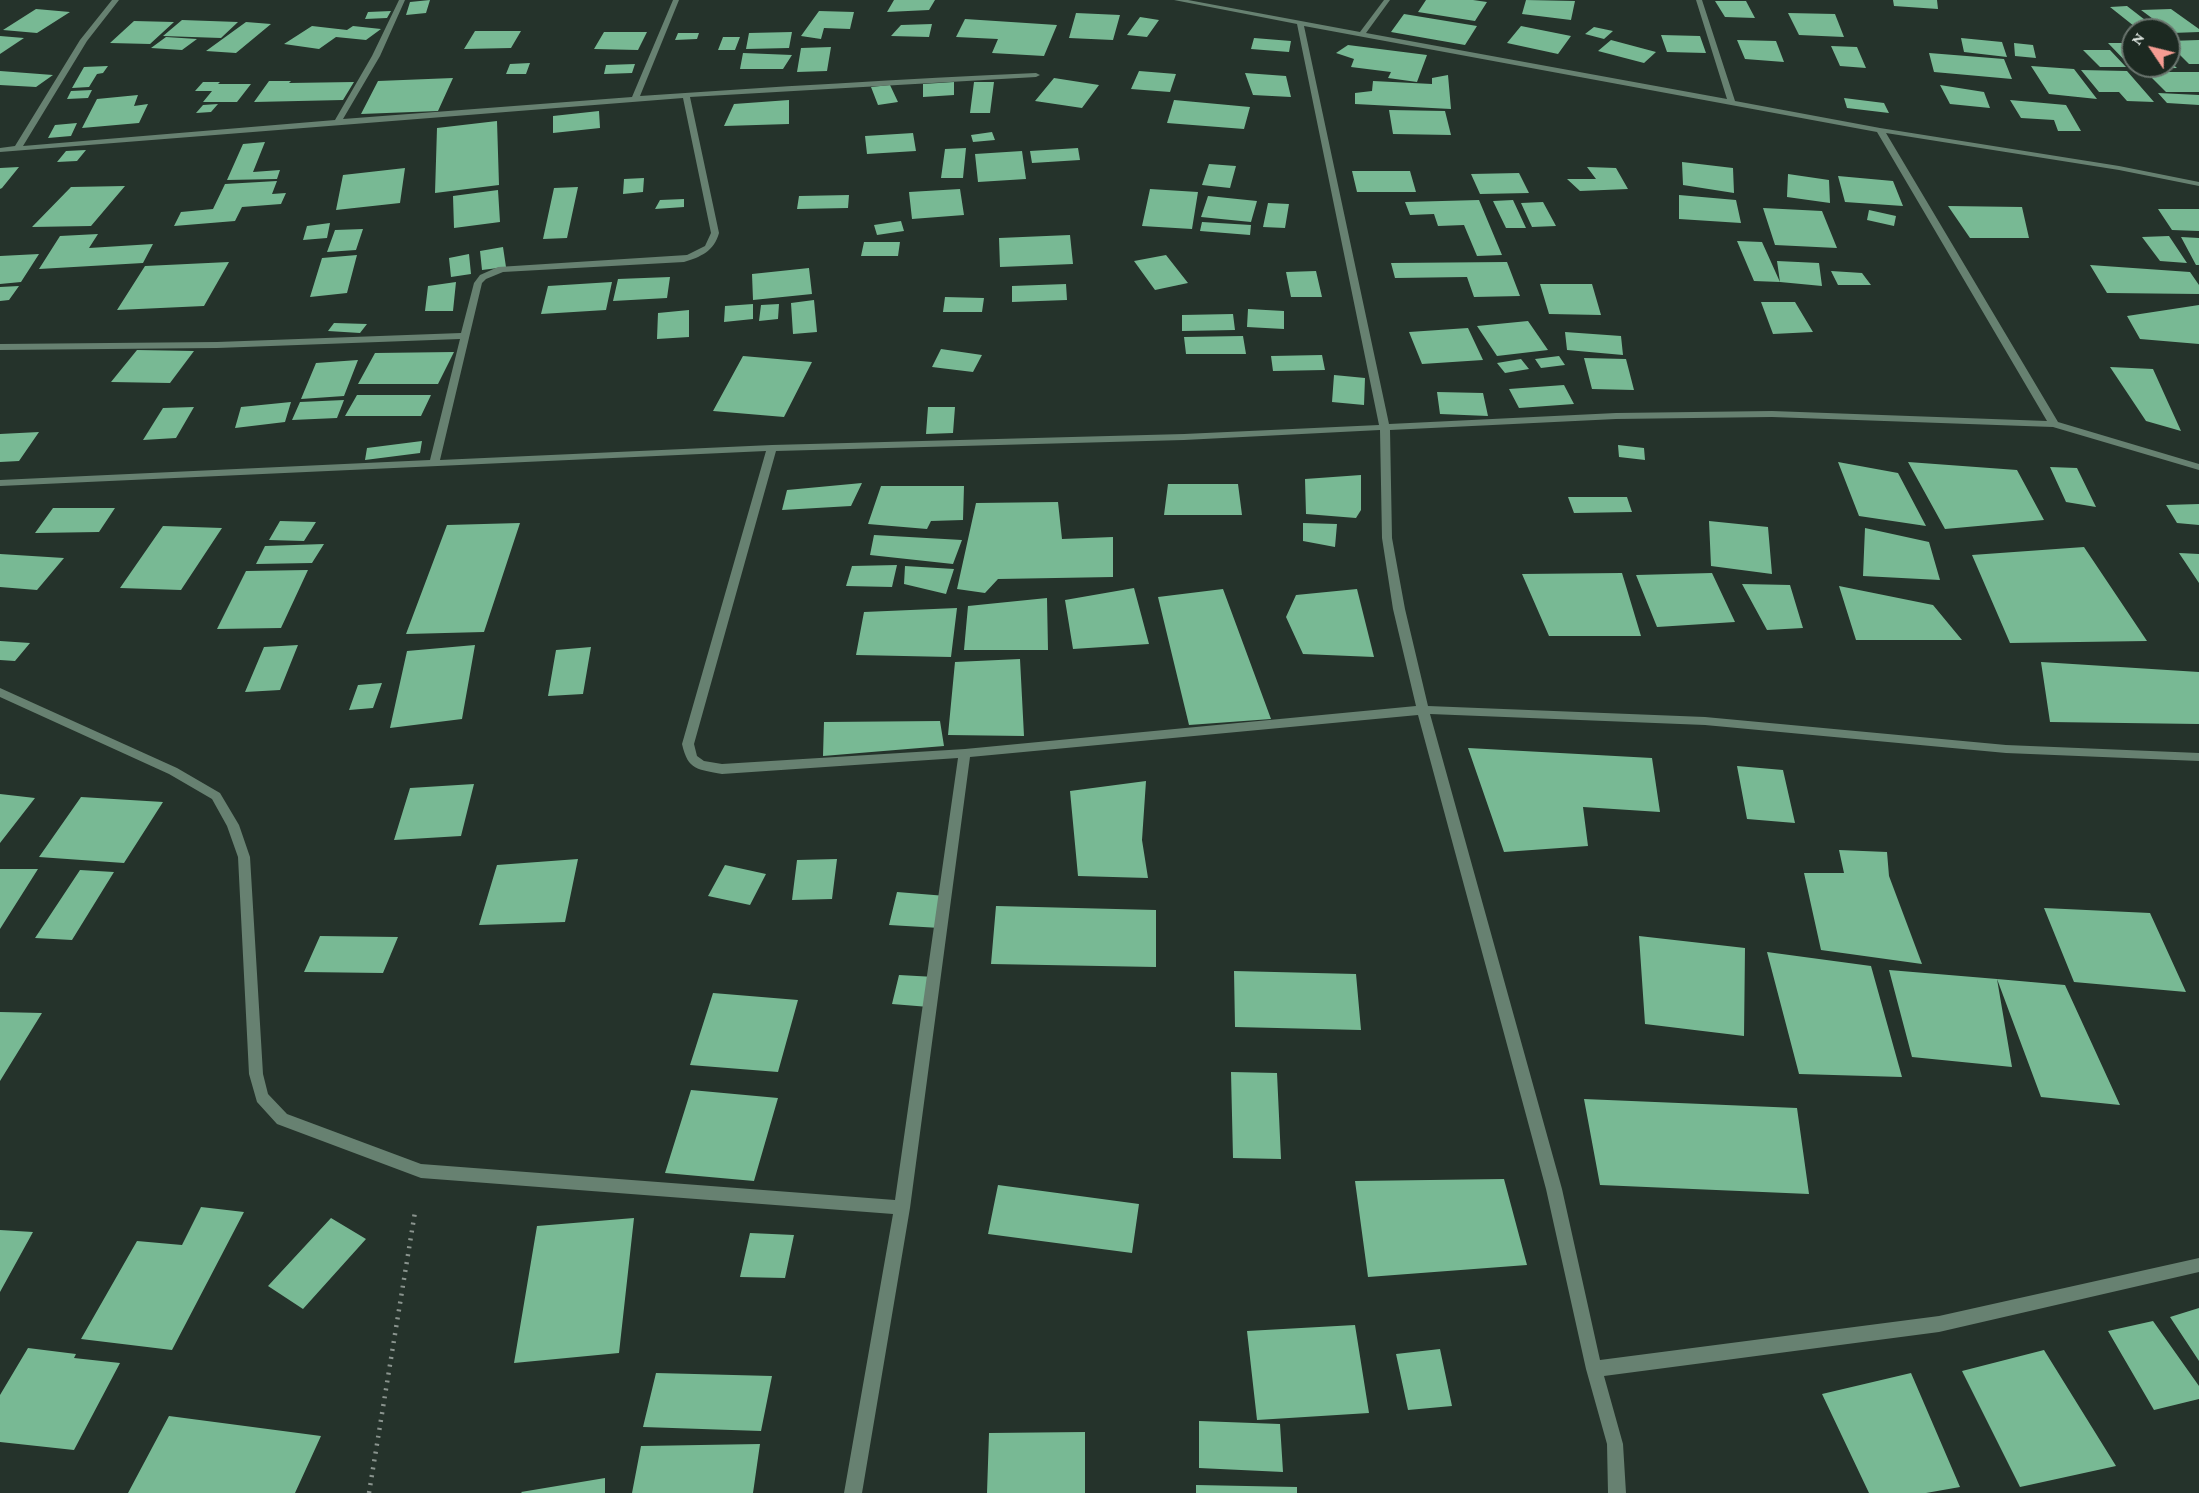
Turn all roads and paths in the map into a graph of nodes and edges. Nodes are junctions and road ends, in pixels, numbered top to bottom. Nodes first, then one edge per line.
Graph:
1 (116, 0) edge
2 (402, 0) edge
3 (676, 0) edge
4 (1177, 0) edge
5 (1387, 0) edge
6 (1699, 0) edge
7 (1300, 24) junction
8 (1362, 34) junction
9 (1036, 75) dead end
10 (686, 94) junction
11 (635, 99) junction
12 (1731, 101) junction
13 (338, 122) junction
14 (1880, 130) junction
15 (17, 149) junction
16 (0, 150) edge
17 (2199, 184) edge
18 (465, 336) junction
19 (0, 347) edge
20 (2054, 424) junction
21 (1385, 428) junction
22 (772, 448) junction
23 (434, 463) junction
24 (2199, 467) edge
25 (0, 483) edge
26 (0, 692) edge
27 (1423, 710) junction
28 (965, 753) junction
29 (2199, 757) edge
30 (421, 1171) junction
31 (902, 1208) junction
32 (2199, 1265) edge
33 (1594, 1369) junction
34 (369, 1493) edge
35 (853, 1493) edge
36 (1617, 1493) edge

1 - 15 street
2 - 13 street
3 - 11 street
4 - 7 street
5 - 8 street
6 - 12 street
7 - 8 street
7 - 21 street
8 - 12 street
9 - 10 street
10 - 11 street
10 - 18 street
11 - 13 street
12 - 14 street
13 - 15 street
14 - 17 street
14 - 20 street
15 - 16 street
18 - 19 street
18 - 23 street
20 - 21 street
20 - 24 street
21 - 22 street
21 - 27 street
22 - 23 street
22 - 28 street
23 - 25 street
26 - 30 street
27 - 28 street
27 - 29 street
27 - 33 street
28 - 31 street
30 - 31 street
30 - 34 path
31 - 35 street
32 - 33 street
33 - 36 street

